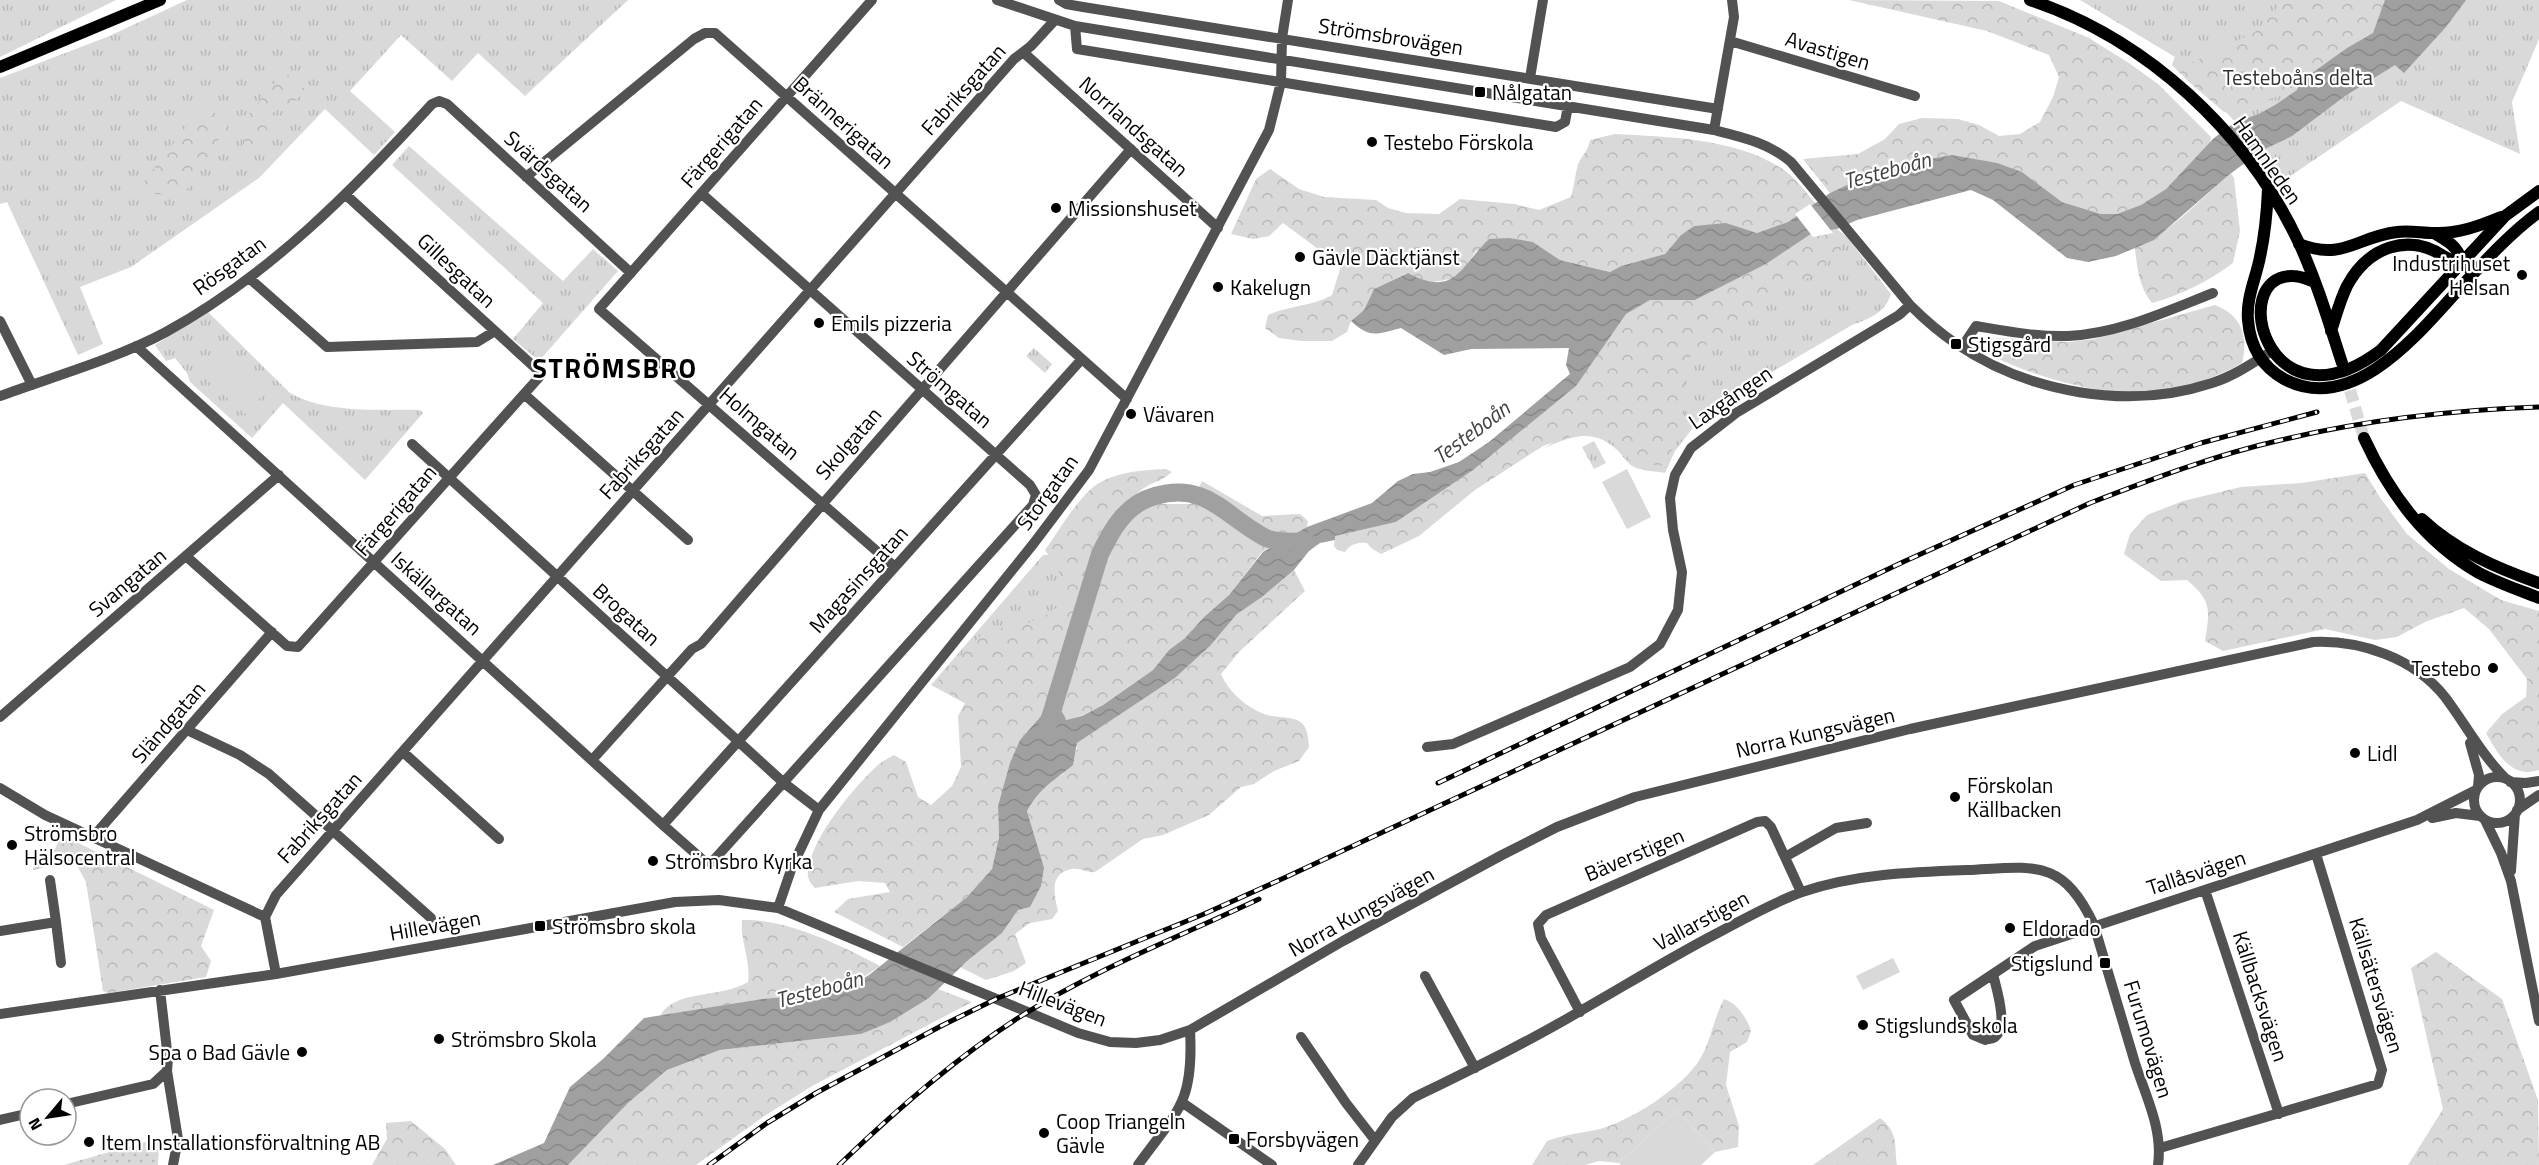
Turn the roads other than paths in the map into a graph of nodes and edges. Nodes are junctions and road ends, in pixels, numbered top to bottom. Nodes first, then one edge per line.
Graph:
1 (160, 0) edge
2 (872, 0) edge
3 (997, 0) edge
4 (1059, 0) edge
5 (1288, 0) edge
6 (1543, 0) edge
7 (1732, 0) edge
8 (2030, 0) edge
9 (1054, 21) junction
10 (1075, 26) junction
11 (1282, 38) junction
12 (1730, 41) junction
13 (1023, 52) junction
14 (1281, 60) junction
15 (0, 67) edge
16 (1530, 78) junction
17 (1281, 82) junction
18 (787, 96) junction
19 (1916, 96) dead end
20 (439, 101) joint
21 (1568, 106) junction
22 (1718, 109) junction
23 (1714, 130) junction
24 (1131, 149) junction
25 (526, 177) junction
26 (2268, 189) junction
27 (2539, 191) edge
28 (702, 194) junction
29 (346, 195) junction
30 (895, 195) junction
31 (2539, 212) edge
32 (2505, 216) junction
33 (1218, 228) junction
34 (2434, 233) junction
35 (2299, 244) junction
36 (2462, 263) junction
37 (631, 273) junction
38 (2474, 274) junction
39 (249, 278) junction
40 (2315, 282) junction
41 (810, 291) junction
42 (2213, 292) dead end
43 (1005, 293) junction
44 (1910, 306) junction
45 (599, 309) joint
46 (0, 321) edge
47 (495, 331) junction
48 (2331, 331) junction
49 (136, 346) junction
50 (1962, 347) junction
51 (2272, 351) junction
52 (2260, 358) junction
53 (1081, 360) junction
54 (2342, 363) tunnel mouth
55 (542, 374) joint
56 (32, 385) junction
57 (920, 390) junction
58 (524, 394) junction
59 (0, 396) edge
60 (1127, 399) junction
61 (710, 405) junction
62 (2364, 438) tunnel mouth
63 (412, 444) dead end
64 (996, 455) junction
65 (279, 475) junction
66 (448, 478) junction
67 (2387, 484) junction
68 (633, 491) junction
69 (821, 503) junction
70 (688, 540) dead end
71 (187, 557) junction
72 (375, 562) junction
73 (895, 567) junction
74 (557, 578) junction
75 (2539, 583) edge
76 (2539, 598) edge
77 (272, 632) junction
78 (483, 661) junction
79 (667, 677) junction
80 (0, 717) edge
81 (187, 730) junction
82 (2467, 732) junction
83 (738, 741) junction
84 (1427, 747) dead end
85 (403, 752) junction
86 (592, 760) junction
87 (2508, 780) junction
88 (2539, 781) edge
89 (784, 783) junction
90 (0, 788) edge
91 (2477, 789) junction
92 (2539, 795) edge
93 (819, 810) junction
94 (2516, 812) junction
95 (2482, 818) junction
96 (2417, 820) junction
97 (1867, 823) dead end
98 (663, 825) junction
99 (333, 831) junction
100 (93, 837) junction
101 (499, 839) dead end
102 (2316, 854) junction
103 (1785, 857) junction
104 (50, 880) dead end
105 (2511, 881) junction
106 (2205, 890) junction
107 (1801, 892) junction
108 (778, 908) junction
109 (264, 917) junction
110 (431, 918) dead end
111 (56, 922) junction
112 (2094, 925) junction
113 (0, 931) edge
114 (61, 963) dead end
115 (276, 974) junction
116 (1993, 974) junction
117 (1425, 976) dead end
118 (160, 990) junction
119 (1580, 1012) junction
120 (0, 1014) edge
121 (2539, 1021) edge
122 (1190, 1030) junction
123 (1301, 1037) dead end
124 (1474, 1068) junction
125 (167, 1071) junction
126 (78, 1101) edge
127 (1183, 1103) junction
128 (2279, 1114) junction
129 (18, 1116) edge
130 (0, 1120) edge
131 (1374, 1139) junction
132 (2160, 1148) junction
133 (173, 1165) edge
134 (1138, 1165) edge
135 (1272, 1165) edge
136 (1358, 1165) edge
137 (2158, 1165) edge

1 - 15 main road
2 - 18 street, Färgerigatan
3 - 9 street, Strömsbrovägen
4 - 11 street, Strömsbrovägen
5 - 11 street, Storgatan
6 - 16 street
7 - 12 street
8 - 26 main road, Hamnleden
9 - 10 street, Strömsbrovägen
9 - 13 street, Fabriksgatan
10 - 14 street, Strömsbrovägen
10 - 17 street
11 - 14 street, Storgatan
11 - 16 street, Strömsbrovägen
12 - 19 street, Avastigen
12 - 22 street
13 - 24 street, Norrlandsgatan
13 - 30 street, Fabriksgatan
14 - 17 street, Storgatan
14 - 21 street, Strömsbrovägen
16 - 22 street, Strömsbrovägen
17 - 21 street
17 - 33 street, Storgatan
18 - 25 street, Brännerigatan
18 - 28 street, Färgerigatan
18 - 30 street, Brännerigatan
20 - 25 street, Svärdsgatan
20 - 29 street, Rösgatan
21 - 23 street, Strömsbrovägen
22 - 23 street
23 - 44 street, Strömsbrovägen
24 - 33 street, Norrlandsgatan
24 - 43 street, Skolgatan
25 - 37 street, Svärdsgatan
26 - 35 main road, Hamnleden
26 - 52 main road
27 - 32 main road
28 - 37 street, Färgerigatan
28 - 41 street, Strömgatan
29 - 39 street, Rösgatan
29 - 47 street, Gillesgatan
30 - 41 street, Fabriksgatan
30 - 43 street, Brännerigatan
31 - 38 main road
32 - 34 main road
32 - 36 main road
33 - 60 street, Storgatan
34 - 35 main road
34 - 36 main road
35 - 40 main road, Hamnleden
36 - 38 main road
36 - 48 main road
36 - 51 main road
37 - 45 street, Färgerigatan
38 - 52 main road
39 - 47 street
39 - 49 street, Rösgatan
40 - 48 main road, Hamnleden
40 - 51 main road
41 - 57 street, Strömgatan
41 - 61 street, Fabriksgatan
42 - 50 street
43 - 53 street, Brännerigatan
43 - 57 street, Skolgatan
44 - 50 street, Strömsbrovägen
44 - 84 street, Laxgången
45 - 61 street, Holmgatan
46 - 56 street
47 - 55 street, Gillesgatan
48 - 54 main road, Hamnleden
49 - 56 street, Rösgatan
49 - 65 street, Iskällargatan
50 - 52 street, Strömsbrovägen
51 - 52 street, Strömsbrovägen
53 - 60 street, Brännerigatan
53 - 64 street, Magasinsgatan
55 - 58 street, Färgerigatan
56 - 59 street, Rösgatan
57 - 64 street, Strömgatan
57 - 69 street, Skolgatan
58 - 66 street, Färgerigatan
58 - 68 street
60 - 93 street, Storgatan
61 - 68 street, Fabriksgatan
61 - 69 street, Holmgatan
62 - 67 main road
63 - 66 street, Brogatan
64 - 73 street, Magasinsgatan
64 - 89 street, Strömgatan
65 - 71 street, Svangatan
65 - 72 street, Iskällargatan
66 - 72 street, Färgerigatan
66 - 74 street, Brogatan
67 - 75 main road
67 - 76 main road
68 - 70 street
68 - 74 street, Fabriksgatan
69 - 73 street, Holmgatan
69 - 79 street, Skolgatan
71 - 77 street
71 - 80 street, Svangatan
72 - 77 street, Färgerigatan
72 - 78 street, Iskällargatan
73 - 83 street, Magasinsgatan
74 - 78 street, Fabriksgatan
74 - 79 street, Brogatan
77 - 81 street, Sländgatan
78 - 85 street, Fabriksgatan
78 - 86 street, Iskällargatan
79 - 83 street, Brogatan
79 - 86 street, Skolgatan
81 - 99 street
81 - 100 street, Sländgatan
82 - 87 street, Norra Kungsvägen
82 - 91 street, Norra Kungsvägen
82 - 122 street, Norra Kungsvägen
83 - 89 street, Brogatan
83 - 98 street, Magasinsgatan
85 - 99 street, Fabriksgatan
85 - 101 street
86 - 98 street, Iskällargatan
87 - 88 street, Tallåsvägen
87 - 91 street, Tallåsvägen
87 - 94 street
89 - 93 street, Brogatan
89 - 98 street, Iskällargatan
90 - 100 street
91 - 95 street
91 - 96 street, Tallåsvägen
92 - 94 street, Tallåsvägen
93 - 108 street, Storgatan
94 - 95 street, Tallåsvägen
94 - 105 street
95 - 96 street, Tallåsvägen
95 - 105 street
96 - 102 street, Tallåsvägen
97 - 103 street
99 - 109 street, Fabriksgatan
99 - 110 street
100 - 109 street
102 - 106 street, Tallåsvägen
102 - 128 street, Källsätersvägen
103 - 107 street, Bäverstigen
103 - 119 street, Bäverstigen
104 - 111 street
105 - 121 street
106 - 112 street, Tallåsvägen
106 - 128 street, Källbacksvägen
107 - 112 street, Vallarstigen
107 - 119 street, Vallarstigen
108 - 115 street, Hillevägen
108 - 122 street, Hillevägen
109 - 115 street
111 - 113 street
111 - 114 street
112 - 116 street, Tallåsvägen
112 - 132 street, Furumovägen
115 - 118 street, Hillevägen
116 - 116 street, Tallåsvägen
117 - 124 street
118 - 120 street, Hillevägen
118 - 125 street
119 - 124 street, Vallarstigen
122 - 127 street
123 - 131 street
124 - 131 street, Vallarstigen
125 - 126 street
125 - 133 street
127 - 134 street
127 - 135 street
128 - 132 street, Källsätersvägen
129 - 130 street
131 - 136 street, Vallarstigen
132 - 137 street, Furumovägen

